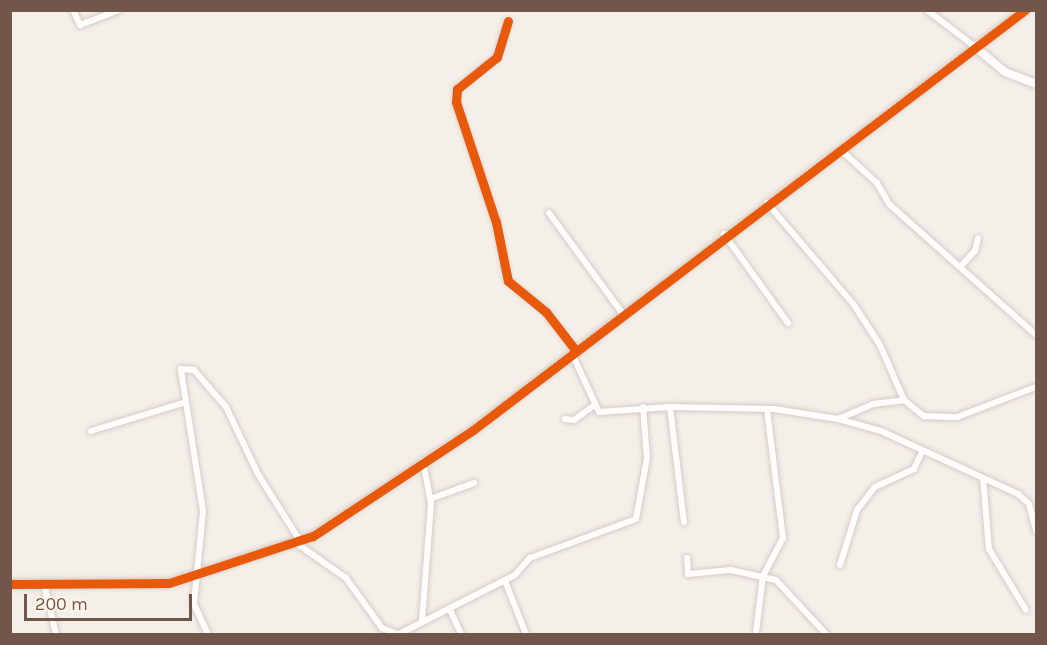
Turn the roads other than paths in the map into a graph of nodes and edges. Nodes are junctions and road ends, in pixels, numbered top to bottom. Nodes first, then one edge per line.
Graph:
1 (73, 10) edge
2 (119, 10) edge
3 (927, 10) edge
4 (1025, 10) edge
5 (508, 21) dead end
6 (974, 46) junction
7 (1036, 84) edge
8 (843, 152) junction
9 (767, 203) junction
10 (549, 213) dead end
11 (724, 234) junction
12 (978, 238) dead end
13 (960, 267) junction
14 (623, 314) junction
15 (788, 323) dead end
16 (1036, 335) edge
17 (574, 352) junction
18 (1036, 387) edge
19 (904, 400) junction
20 (186, 402) junction
21 (593, 406) junction
22 (643, 407) junction
23 (670, 407) junction
24 (768, 409) junction
25 (565, 419) dead end
26 (837, 419) junction
27 (91, 431) dead end
28 (921, 454) junction
29 (423, 459) junction
30 (983, 478) junction
31 (474, 483) dead end
32 (430, 499) junction
33 (1036, 499) edge
34 (1029, 504) junction
35 (684, 522) dead end
36 (1036, 531) edge
37 (298, 542) junction
38 (687, 558) dead end
39 (840, 565) dead end
40 (764, 576) junction
41 (196, 577) junction
42 (505, 581) junction
43 (10, 584) edge
44 (44, 584) junction
45 (450, 610) junction
46 (1026, 610) dead end
47 (422, 621) junction
48 (756, 632) dead end
49 (56, 634) edge
50 (208, 634) edge
51 (398, 634) edge
52 (461, 634) edge
53 (526, 634) edge
54 (826, 634) edge

1 - 2 street
3 - 6 street
4 - 6 street
5 - 17 street
6 - 7 street
6 - 8 street
8 - 9 street
8 - 13 street
9 - 11 street
9 - 19 street
10 - 14 street
11 - 14 street
11 - 15 street
12 - 13 street
13 - 16 street
14 - 17 street
17 - 21 street
17 - 29 street
18 - 19 street
19 - 26 street
20 - 27 street
20 - 37 street
20 - 41 street
21 - 22 street
21 - 25 street
22 - 23 street
22 - 42 street
23 - 24 street
23 - 35 street
24 - 26 street
24 - 40 street
26 - 28 street
28 - 30 street
28 - 39 street
29 - 32 street
29 - 37 street
30 - 34 street
30 - 46 street
31 - 32 street
32 - 47 street
33 - 34 street
34 - 36 street
37 - 41 street
37 - 51 street
38 - 40 street
40 - 48 street
40 - 54 street
41 - 44 street
41 - 50 street
42 - 45 street
42 - 53 street
43 - 44 street
44 - 49 street
45 - 47 street
45 - 52 street
47 - 51 street

